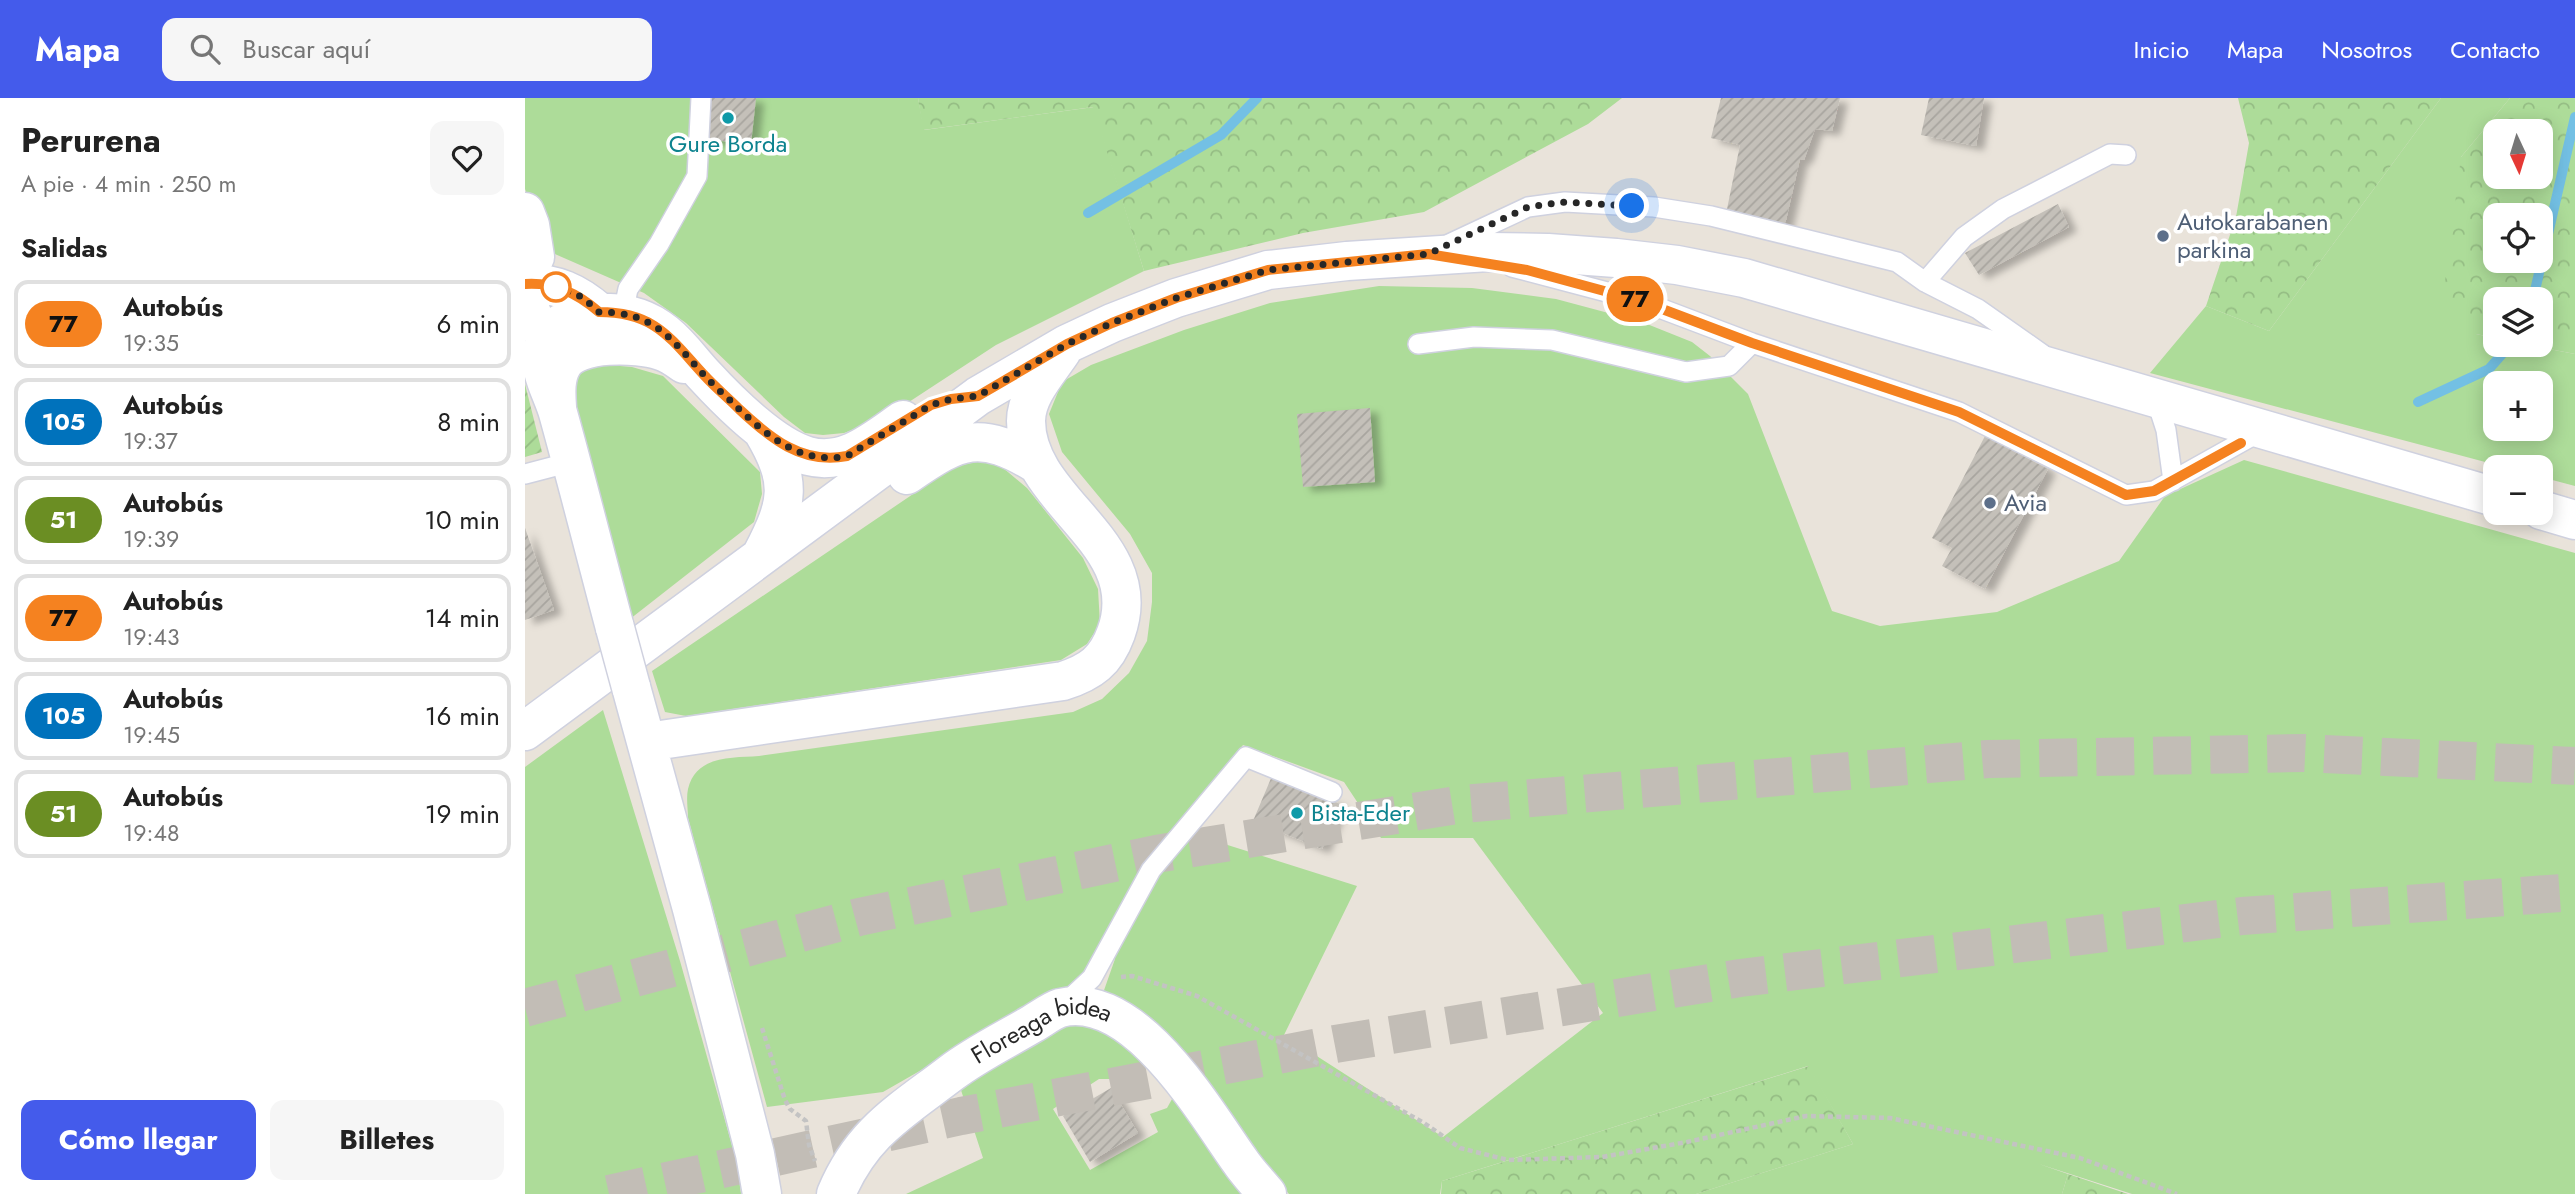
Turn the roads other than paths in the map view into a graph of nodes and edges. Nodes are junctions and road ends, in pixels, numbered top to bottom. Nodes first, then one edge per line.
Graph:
1 (701, 98) edge
2 (2126, 155) dead end
3 (525, 212) edge
4 (1428, 254) junction
5 (1925, 282) junction
6 (537, 316) edge
7 (606, 330) junction
8 (1752, 343) junction
9 (1067, 344) junction
10 (1418, 344) dead end
11 (2075, 376) junction
12 (978, 396) junction
13 (2156, 399) junction
14 (762, 430) junction
15 (2263, 430) junction
16 (571, 462) junction
17 (1038, 465) junction
18 (525, 474) edge
19 (2173, 481) junction
20 (2483, 494) edge
21 (2553, 514) edge
22 (2575, 520) edge
23 (761, 556) junction
24 (525, 731) edge
25 (647, 742) junction
26 (1332, 792) dead end
27 (1059, 1008) junction
28 (762, 1194) edge
29 (836, 1194) edge
30 (1267, 1194) edge

1 - 7 lane
2 - 5 lane
3 - 6 main road
4 - 5 lane
4 - 8 lane
4 - 9 main road
4 - 11 main road
5 - 11 lane
6 - 7 main road
6 - 7 main road
6 - 16 main road
7 - 14 main road
8 - 10 lane
8 - 19 lane
9 - 12 main road
9 - 17 main road
11 - 13 main road
12 - 14 main road
12 - 23 main road
13 - 15 main road
13 - 19 lane
14 - 23 main road
15 - 19 lane
15 - 20 main road
16 - 18 lane
16 - 25 main road, bridge
17 - 23 main road
17 - 25 main road
21 - 22 main road
23 - 24 main road
25 - 28 main road
26 - 27 lane
27 - 29 main road, Floreaga bidea
27 - 30 main road, Floreaga bidea

